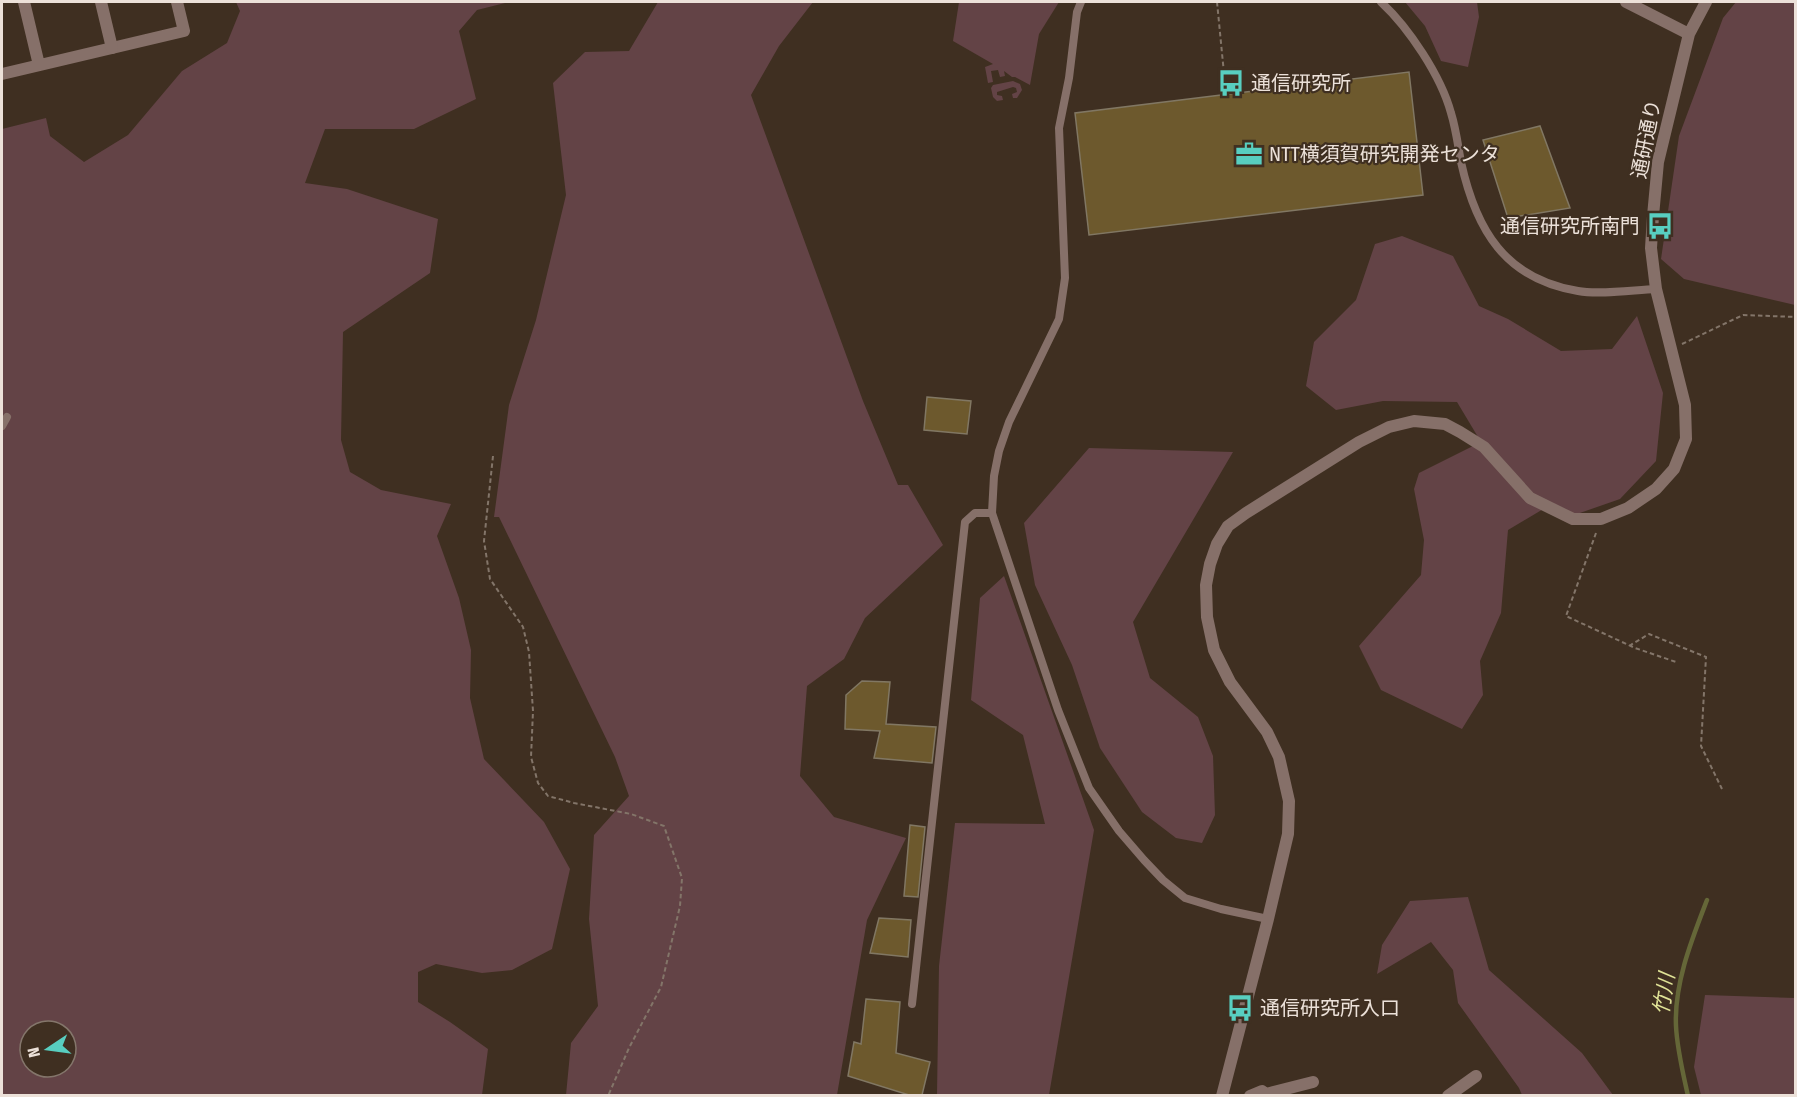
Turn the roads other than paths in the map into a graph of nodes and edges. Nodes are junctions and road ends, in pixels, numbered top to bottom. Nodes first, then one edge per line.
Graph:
1 (24, 2) edge
2 (101, 2) edge
3 (177, 2) edge
4 (1081, 2) edge
5 (1381, 2) edge
6 (1626, 2) edge
7 (1706, 2) edge
8 (1689, 34) junction
9 (112, 48) junction
10 (39, 65) junction
11 (2, 74) edge
12 (1656, 289) junction
13 (7, 417) dead end
14 (2, 426) edge
15 (992, 513) junction
16 (1268, 919) junction
17 (912, 1004) dead end
18 (1476, 1076) dead end
19 (1313, 1082) dead end
20 (1222, 1095) edge
21 (1250, 1095) edge
22 (1267, 1095) edge
23 (1448, 1095) edge

1 - 10 street
2 - 9 street
3 - 9 street
4 - 15 lane
5 - 12 lane
6 - 8 street
7 - 8 street, 通研通り
8 - 12 street, 通研通り
9 - 10 street
10 - 11 street
12 - 16 street, 通研通り
13 - 14 lane
15 - 16 lane
15 - 17 lane
16 - 20 street
18 - 23 street
19 - 22 street
21 - 22 street

